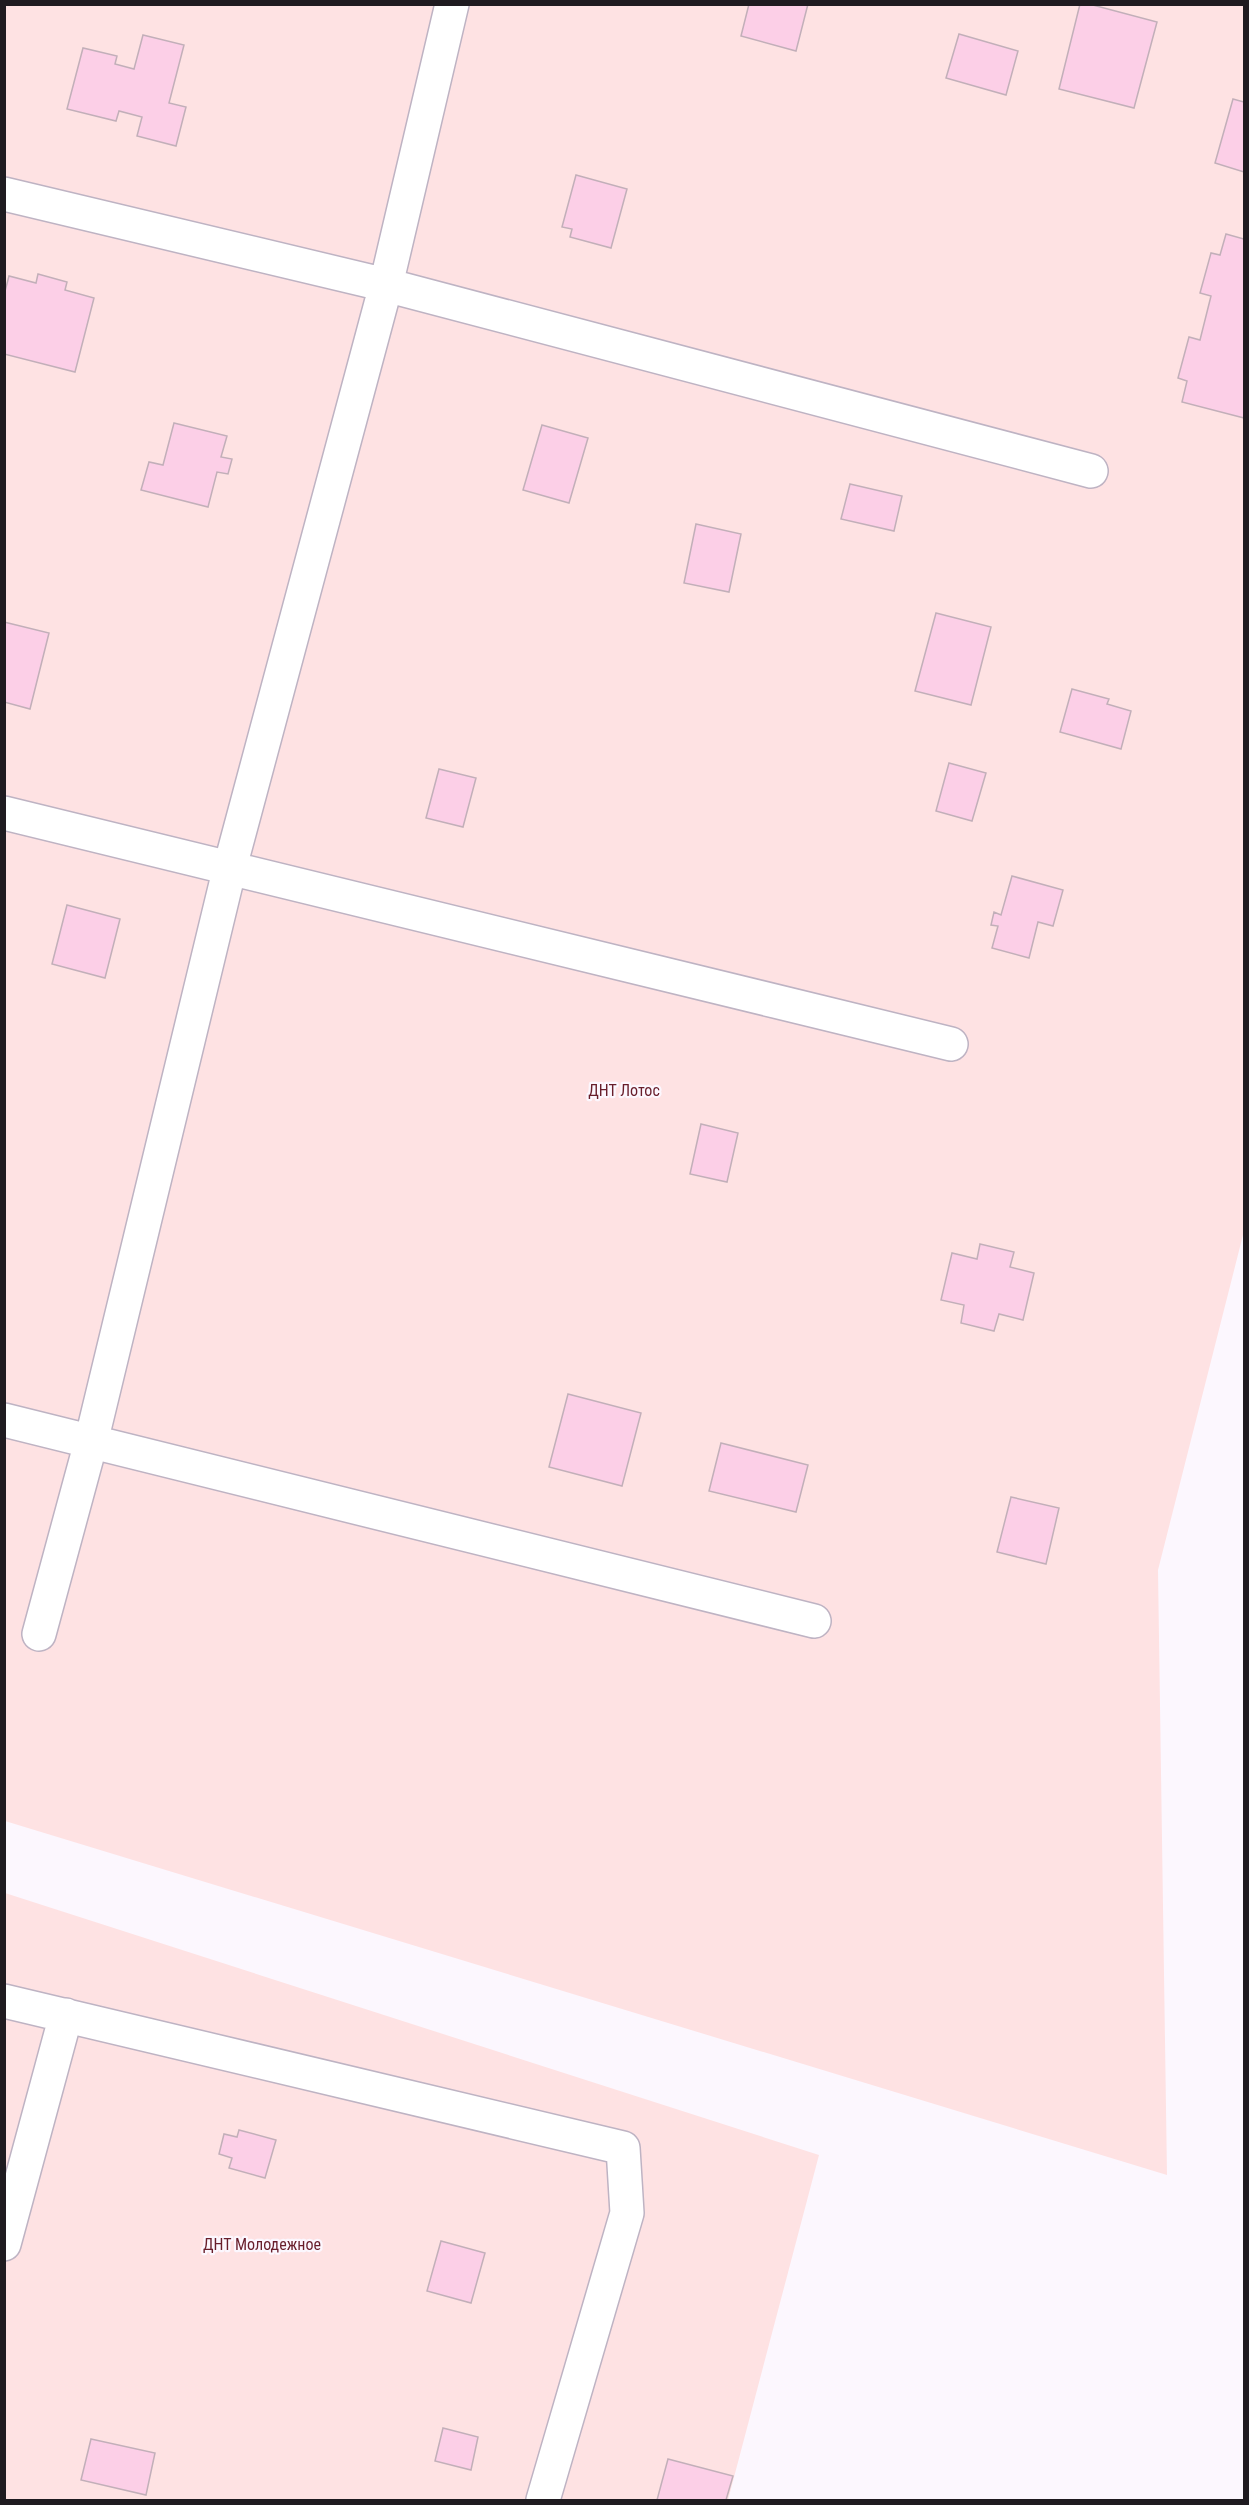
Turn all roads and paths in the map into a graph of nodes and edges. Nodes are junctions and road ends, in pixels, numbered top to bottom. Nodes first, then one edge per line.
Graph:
1 (452, 4) edge
2 (4, 194) edge
3 (386, 285) junction
4 (1091, 471) dead end
5 (4, 813) edge
6 (230, 867) junction
7 (951, 1044) dead end
8 (4, 1420) edge
9 (91, 1442) junction
10 (814, 1621) dead end
11 (39, 1634) dead end
12 (4, 2001) edge
13 (66, 2015) junction
14 (4, 2244) edge
15 (543, 2500) edge

1 - 3 street
2 - 3 street
3 - 4 street
3 - 6 street
5 - 6 street
6 - 7 street
6 - 9 street
8 - 9 street
9 - 10 street
9 - 11 street
12 - 13 street
13 - 14 street
13 - 15 street

